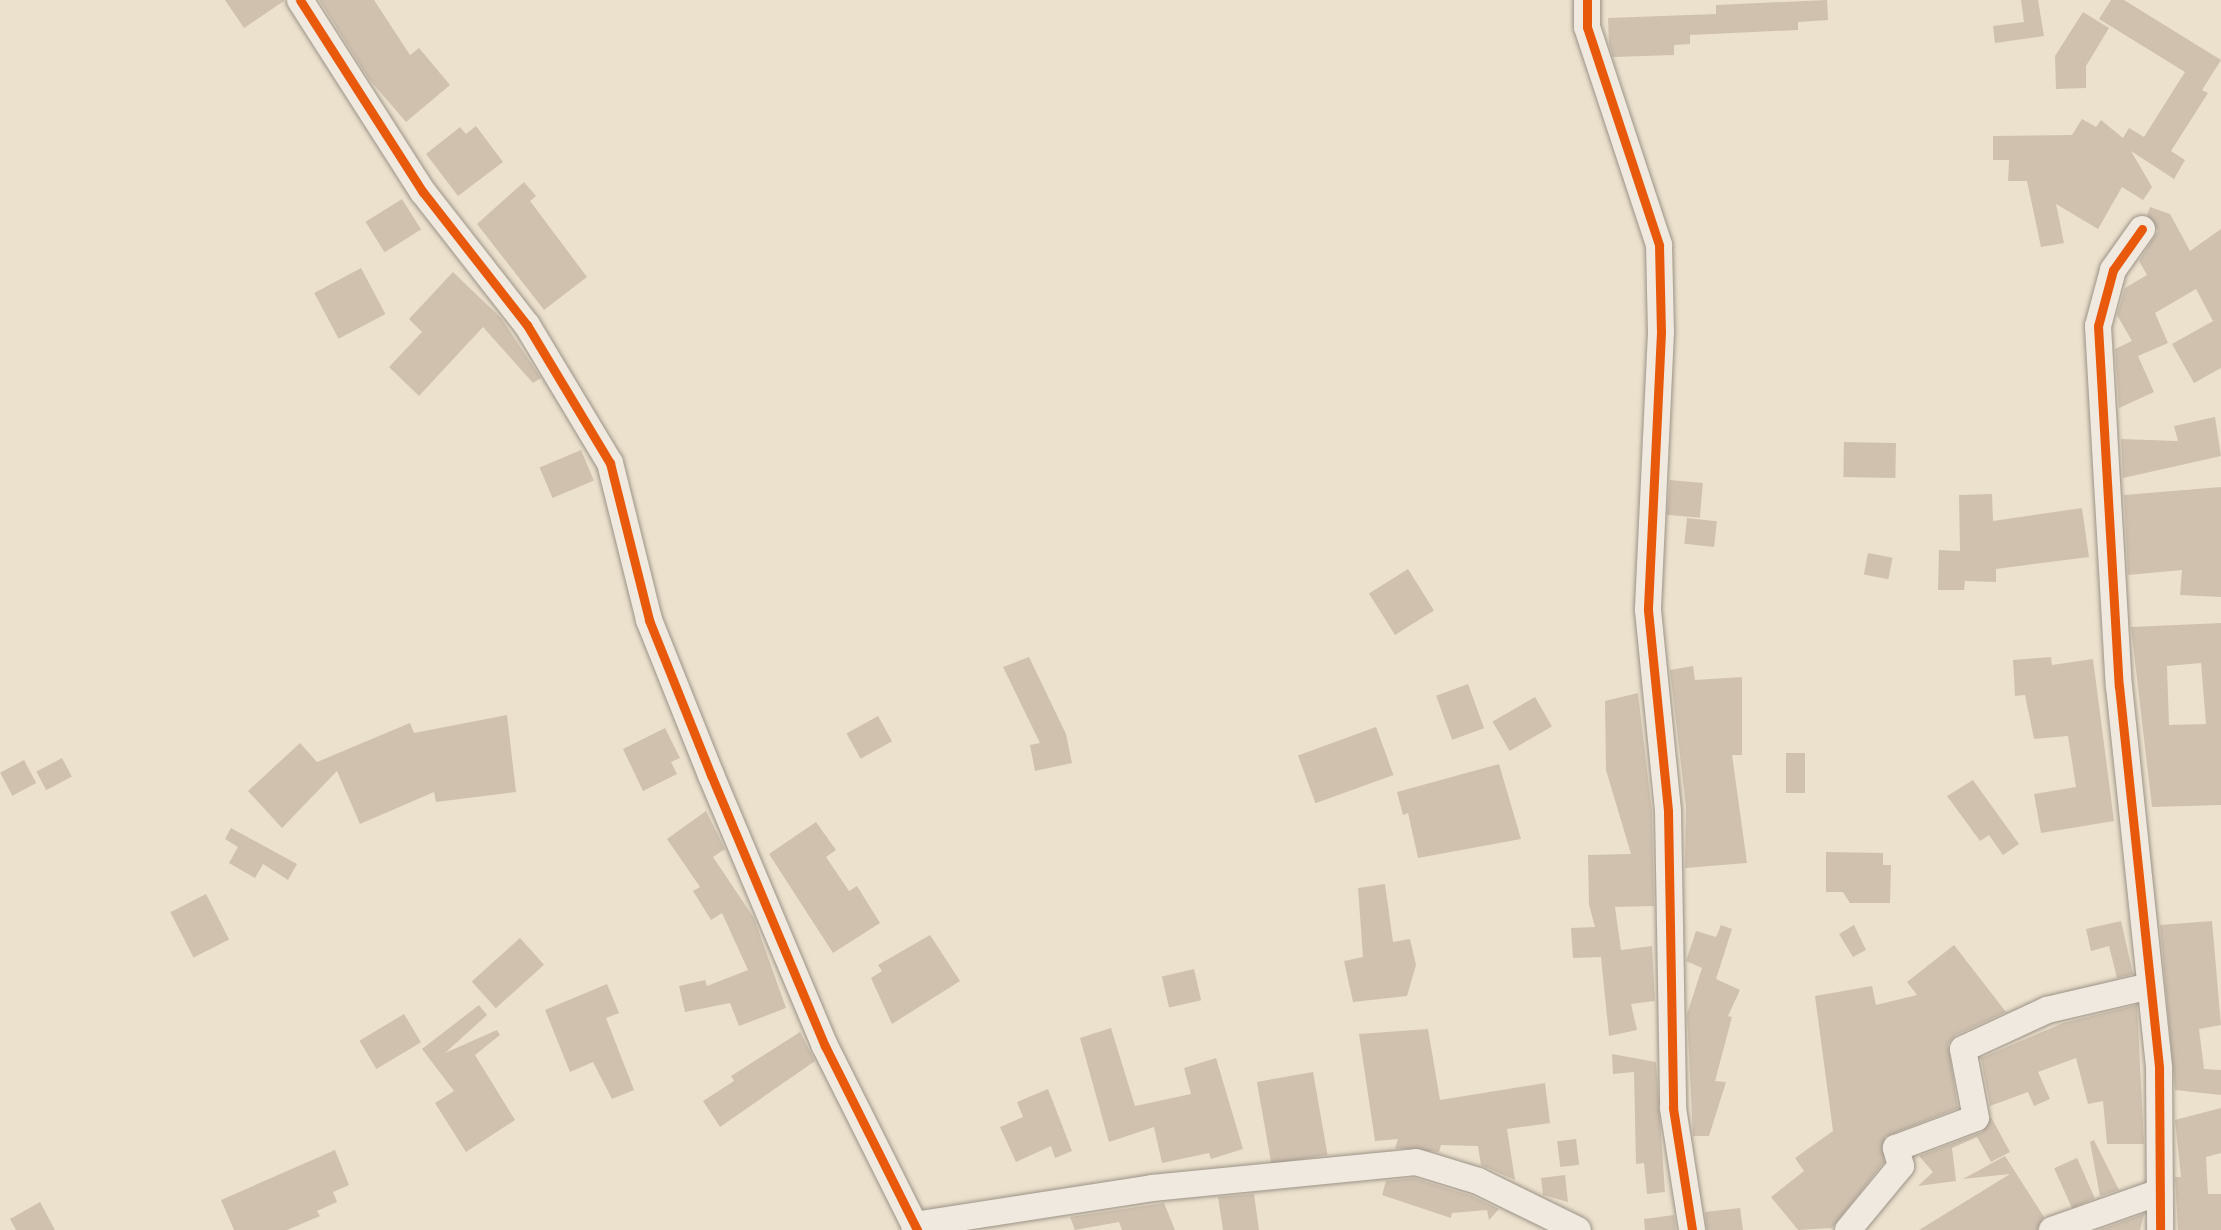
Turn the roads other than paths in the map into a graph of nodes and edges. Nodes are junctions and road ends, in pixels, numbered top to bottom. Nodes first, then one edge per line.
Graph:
1 (300, 0) edge
2 (1587, 0) edge
3 (2142, 229) dead end
4 (2150, 986) junction
5 (2160, 1192) junction
6 (916, 1227) edge
7 (1578, 1230) edge
8 (1692, 1230) edge
9 (1848, 1230) edge
10 (2052, 1230) edge
11 (2160, 1230) edge

1 - 6 street
2 - 8 street
3 - 4 street
4 - 5 street
4 - 9 street
5 - 10 street
5 - 11 street
6 - 7 street

